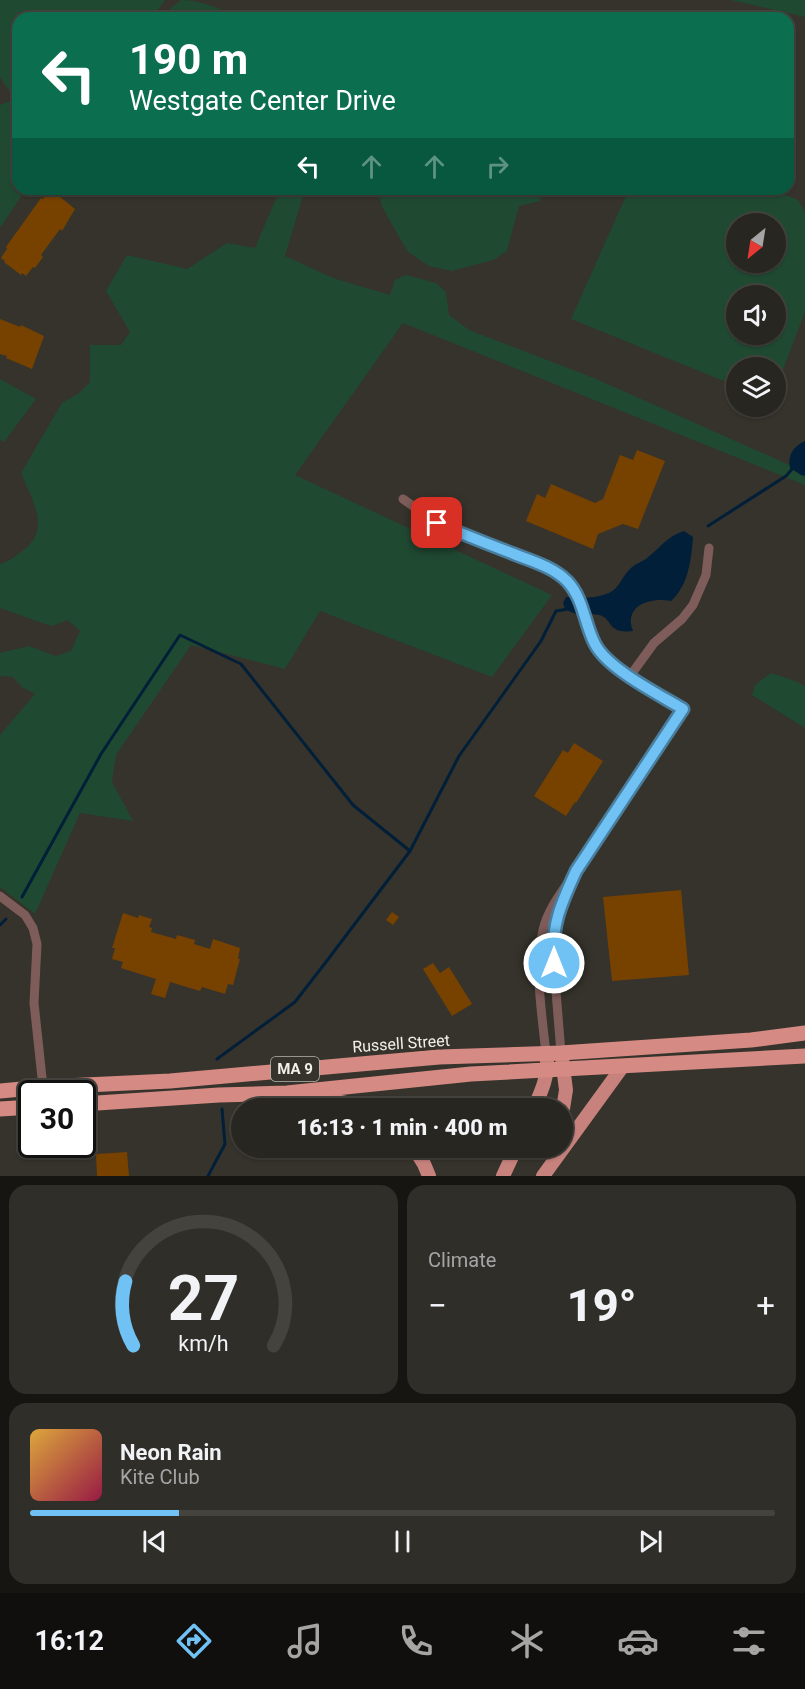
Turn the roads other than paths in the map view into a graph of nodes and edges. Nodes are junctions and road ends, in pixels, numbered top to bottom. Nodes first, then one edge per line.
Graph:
1 (403, 499) dead end
2 (709, 548) dead end
3 (630, 676) junction
4 (576, 871) junction
5 (0, 896) edge
6 (805, 1033) edge
7 (554, 1054) junction
8 (805, 1056) edge
9 (623, 1066) junction
10 (555, 1070) junction
11 (42, 1080) edge
12 (96, 1084) edge
13 (18, 1089) edge
14 (0, 1091) edge
15 (287, 1093) junction
16 (324, 1098) edge
17 (538, 1098) edge
18 (565, 1098) edge
19 (96, 1103) edge
20 (18, 1108) edge
21 (0, 1109) edge
22 (420, 1158) edge
23 (511, 1158) edge
24 (548, 1158) edge
25 (429, 1176) edge
26 (502, 1176) edge
27 (541, 1176) edge

1 - 3 street
2 - 3 street
3 - 4 street
4 - 7 street
4 - 7 street
5 - 11 street
6 - 7 highway, Russell Street / MA 9
7 - 10 main road
7 - 12 highway, Russell Street / MA 9
8 - 9 highway, MA 9
9 - 10 highway, MA 9
9 - 27 main road
10 - 15 highway, MA 9
10 - 17 main road
10 - 18 main road
13 - 14 highway, Russell Street / MA 9
15 - 16 main road
15 - 19 highway, MA 9
20 - 21 highway
22 - 25 main road
23 - 26 main road
24 - 27 main road

